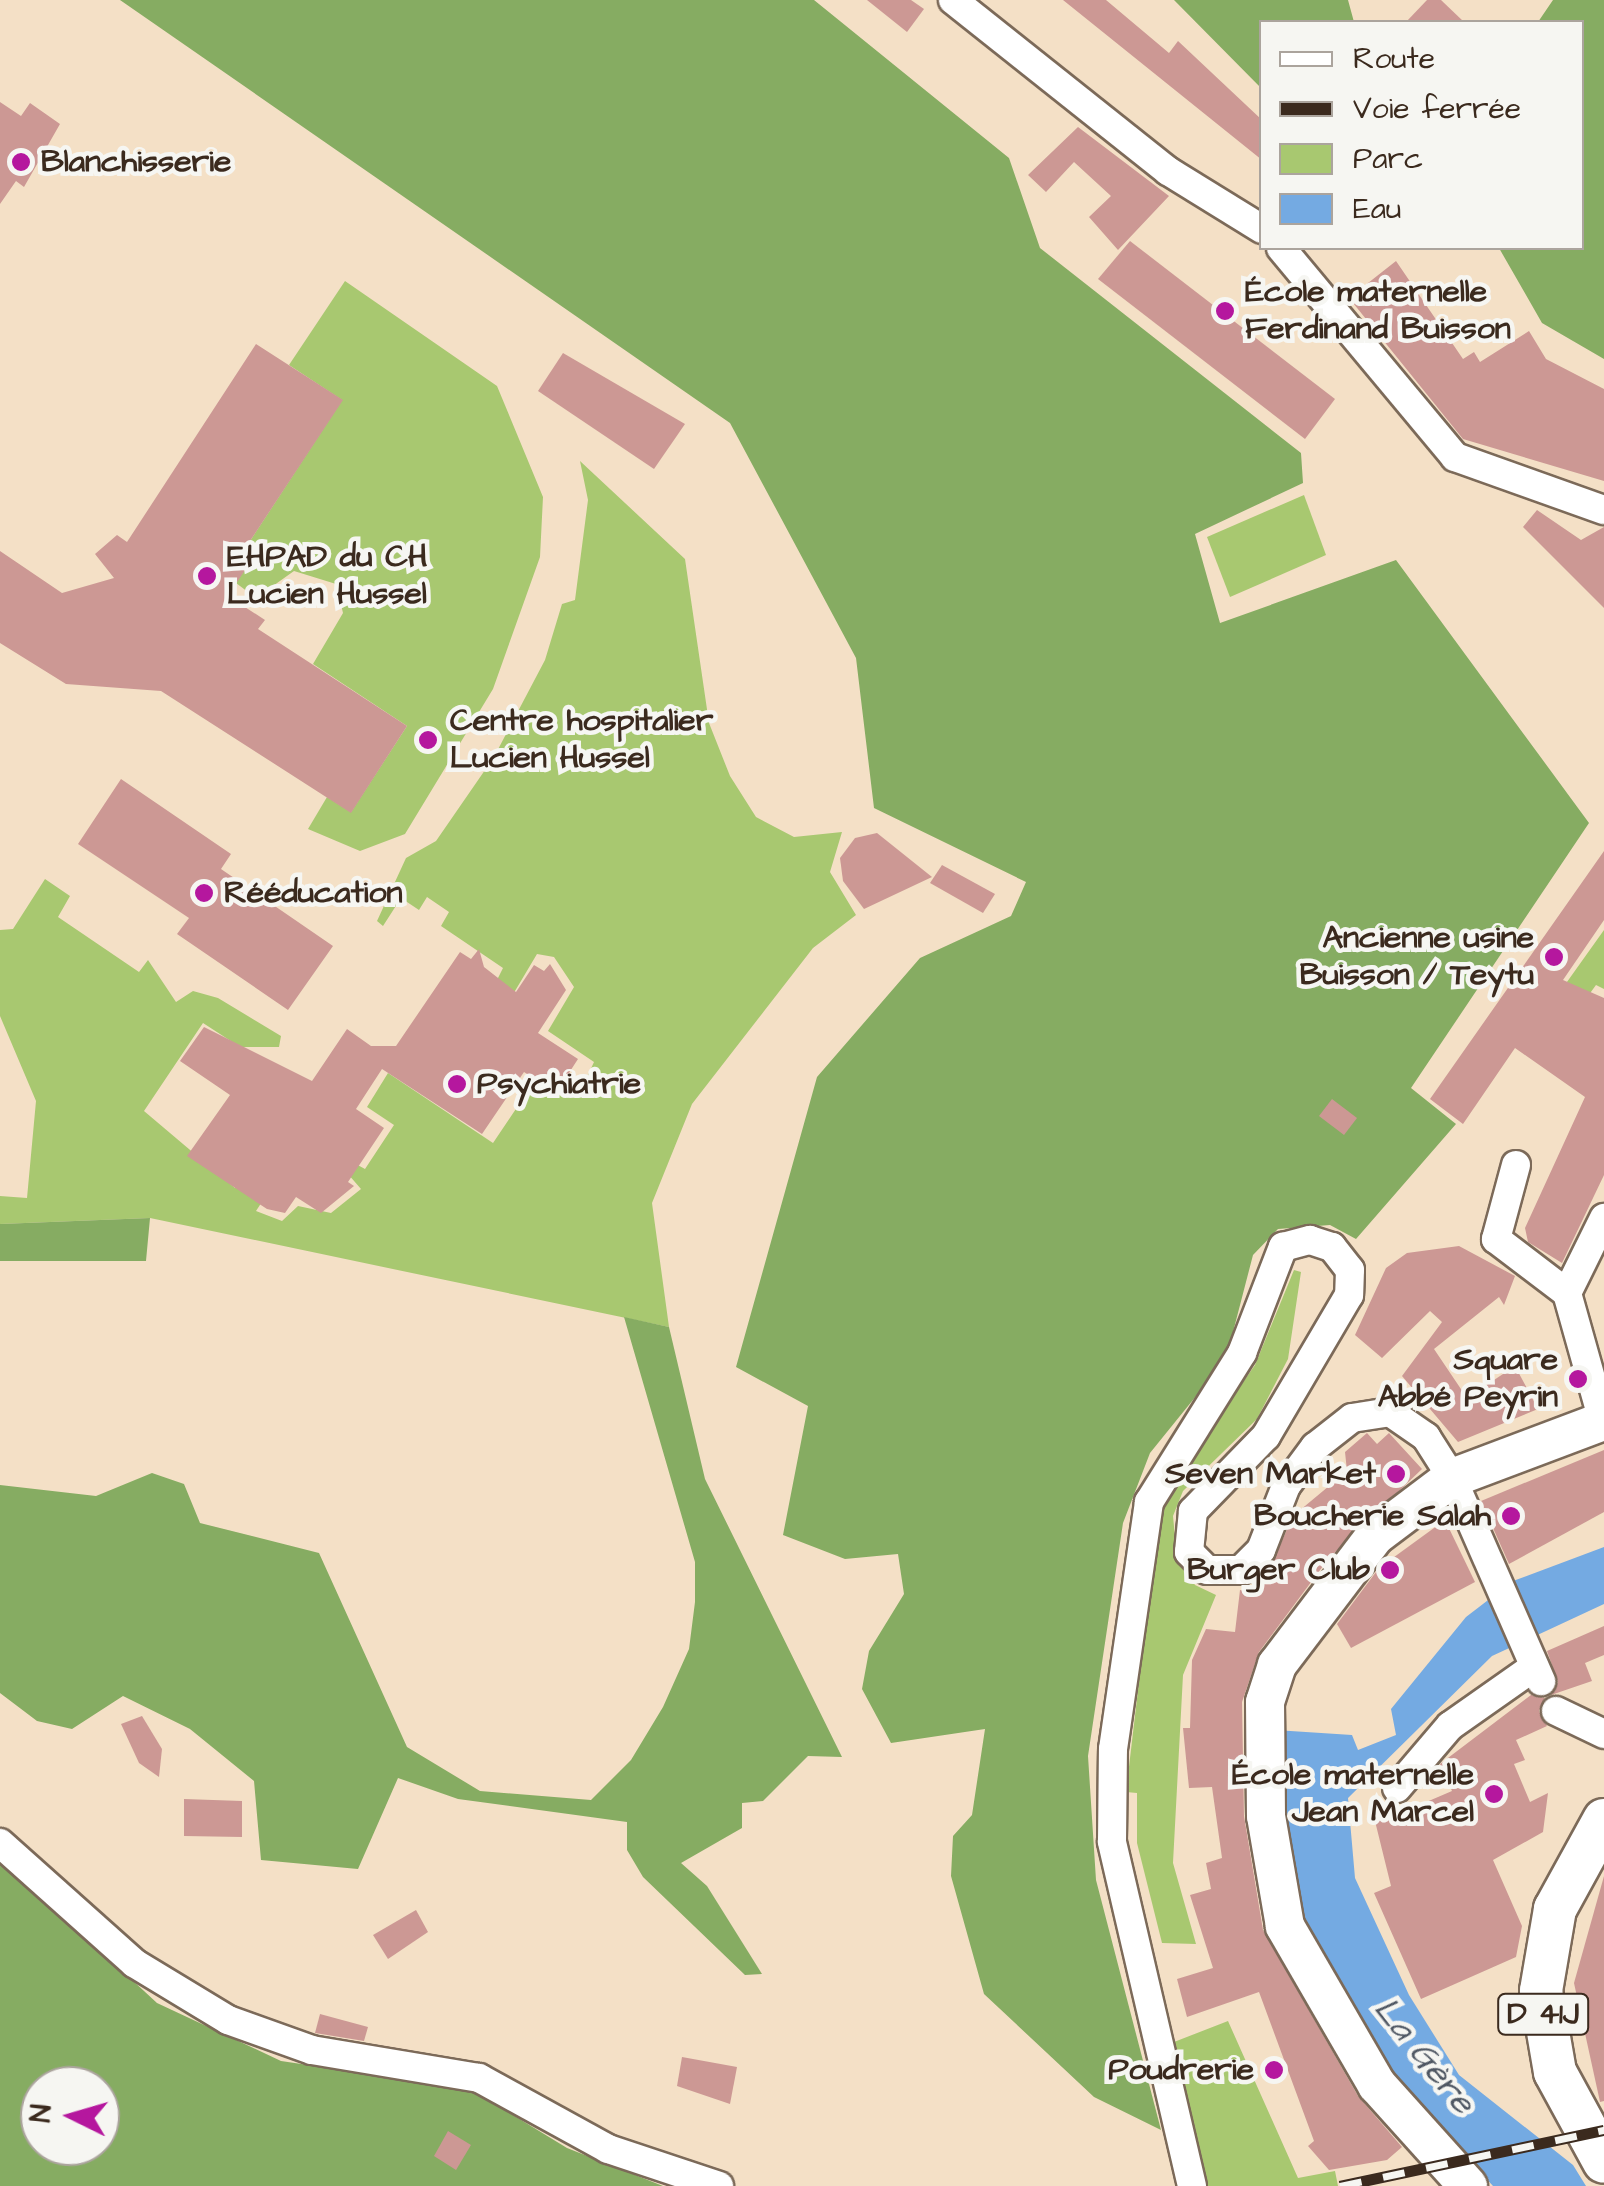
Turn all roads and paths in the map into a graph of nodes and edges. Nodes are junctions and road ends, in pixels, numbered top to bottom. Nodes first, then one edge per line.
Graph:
1 (953, 0) edge
2 (1259, 227) edge
3 (1284, 250) edge
4 (1604, 510) edge
5 (1516, 1164) dead end
6 (1604, 1218) edge
7 (1567, 1293) junction
8 (1604, 1421) edge
9 (1452, 1478) junction
10 (1556, 1712) dead end
11 (1604, 1734) edge
12 (1397, 1788) dead end
13 (1604, 1820) edge
14 (0, 1842) edge
15 (1604, 2162) edge
16 (1460, 2178) edge
17 (719, 2186) edge
18 (1192, 2186) edge

1 - 2 street
3 - 4 street
5 - 7 street
6 - 7 street
7 - 8 street
8 - 9 main road
9 - 12 street
9 - 16 main road
9 - 18 street
10 - 11 street
13 - 15 main road, D 41J
14 - 17 street

